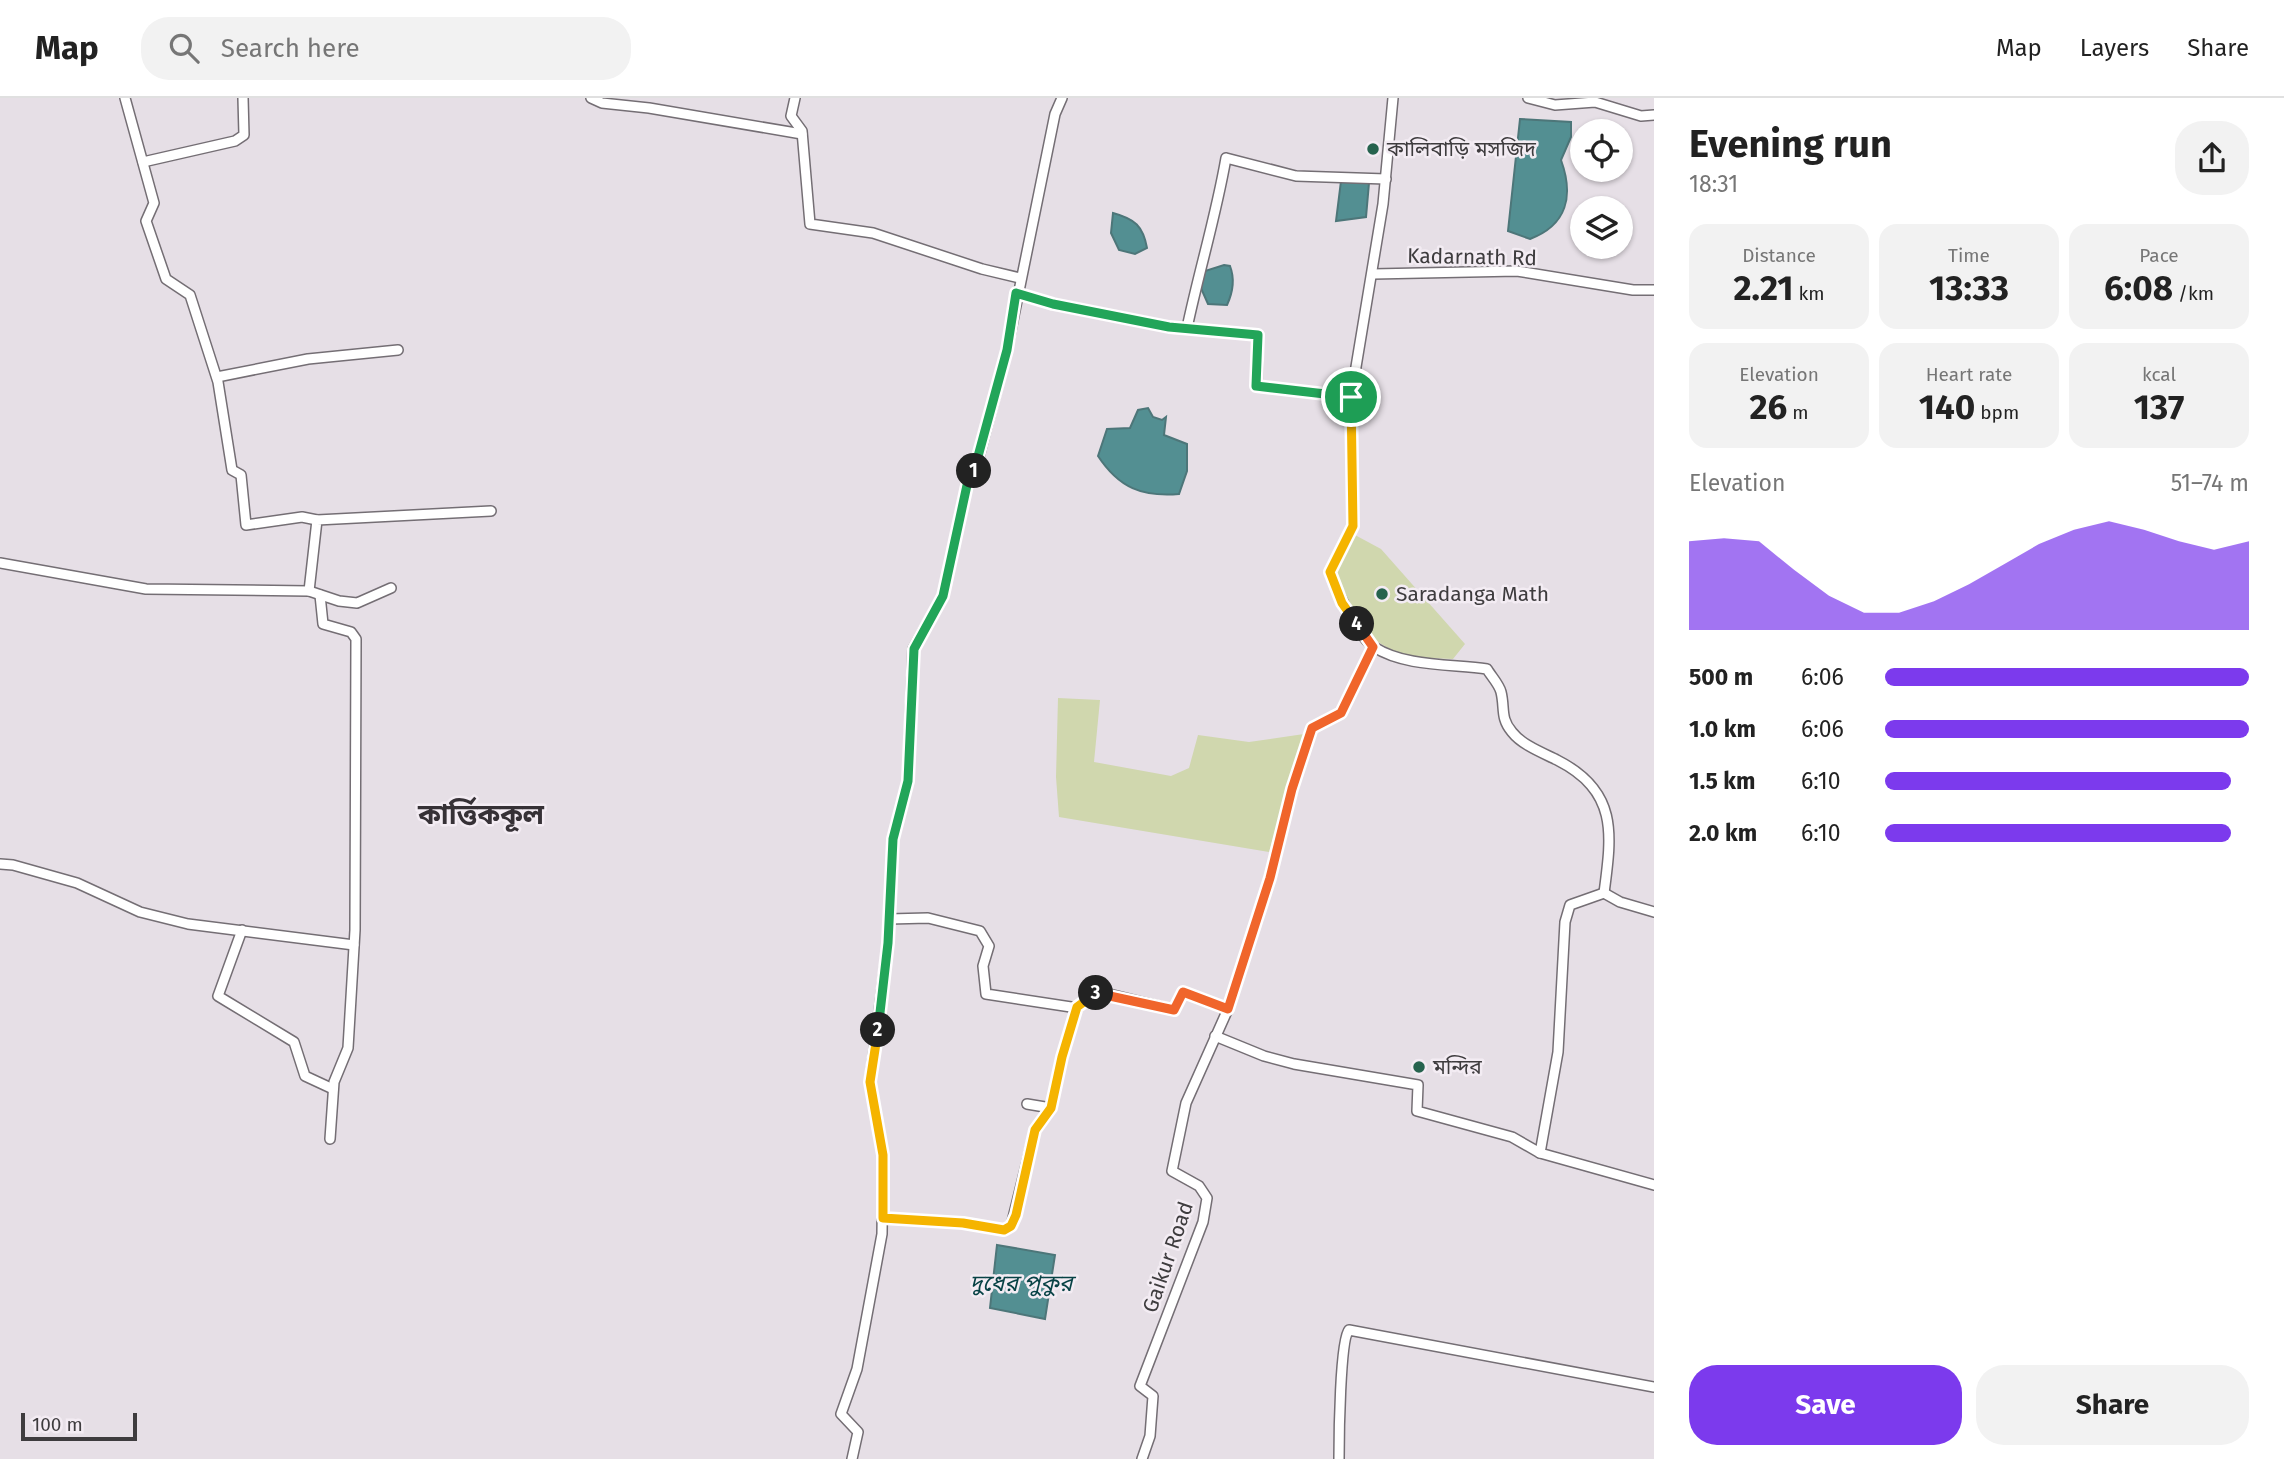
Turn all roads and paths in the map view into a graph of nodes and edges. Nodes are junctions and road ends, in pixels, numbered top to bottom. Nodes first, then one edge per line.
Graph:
1 (125, 98) edge
2 (243, 98) edge
3 (591, 98) edge
4 (795, 98) edge
5 (1062, 98) edge
6 (1393, 98) edge
7 (1528, 98) edge
8 (615, 101) edge
9 (1654, 115) edge
10 (802, 134) junction
11 (143, 162) junction
12 (1386, 179) junction
13 (1373, 274) junction
14 (1020, 278) junction
15 (1654, 290) edge
16 (1016, 293) junction
17 (1186, 328) junction
18 (398, 351) dead end
19 (217, 377) junction
20 (1351, 397) junction
21 (491, 511) dead end
22 (317, 520) junction
23 (0, 563) edge
24 (391, 588) dead end
25 (309, 591) junction
26 (320, 595) junction
27 (1373, 647) junction
28 (0, 864) edge
29 (1604, 893) junction
30 (1654, 912) edge
31 (889, 919) junction
32 (242, 930) junction
33 (354, 944) junction
34 (1071, 1007) dead end
35 (1228, 1009) junction
36 (1215, 1036) junction
37 (333, 1089) junction
38 (1027, 1104) dead end
39 (1051, 1108) junction
40 (330, 1139) dead end
41 (1540, 1153) junction
42 (1654, 1185) edge
43 (883, 1218) junction
44 (1654, 1387) edge
45 (852, 1459) edge
46 (1142, 1459) edge
47 (1339, 1459) edge

1 - 11 street
2 - 11 street
3 - 8 street
4 - 10 street
5 - 14 street
6 - 12 street
7 - 9 street
8 - 10 street
10 - 14 street
11 - 19 street
12 - 13 street
12 - 17 street
13 - 15 street, Kadarnath Rd
13 - 20 street
14 - 16 street
16 - 17 street
16 - 31 street
17 - 20 street
18 - 19 street
19 - 22 street
20 - 27 street
21 - 22 street
22 - 25 street
23 - 25 street
24 - 26 street
25 - 26 street
26 - 33 street
27 - 29 street
27 - 35 street
28 - 32 street
29 - 30 street
29 - 41 street
31 - 34 street
31 - 43 street
32 - 33 street
32 - 37 street
33 - 37 street
35 - 36 street
35 - 39 street
36 - 41 street
36 - 46 street, Gaikur Road
37 - 40 street
38 - 39 street
39 - 43 street
41 - 42 street
43 - 45 street
44 - 47 street

